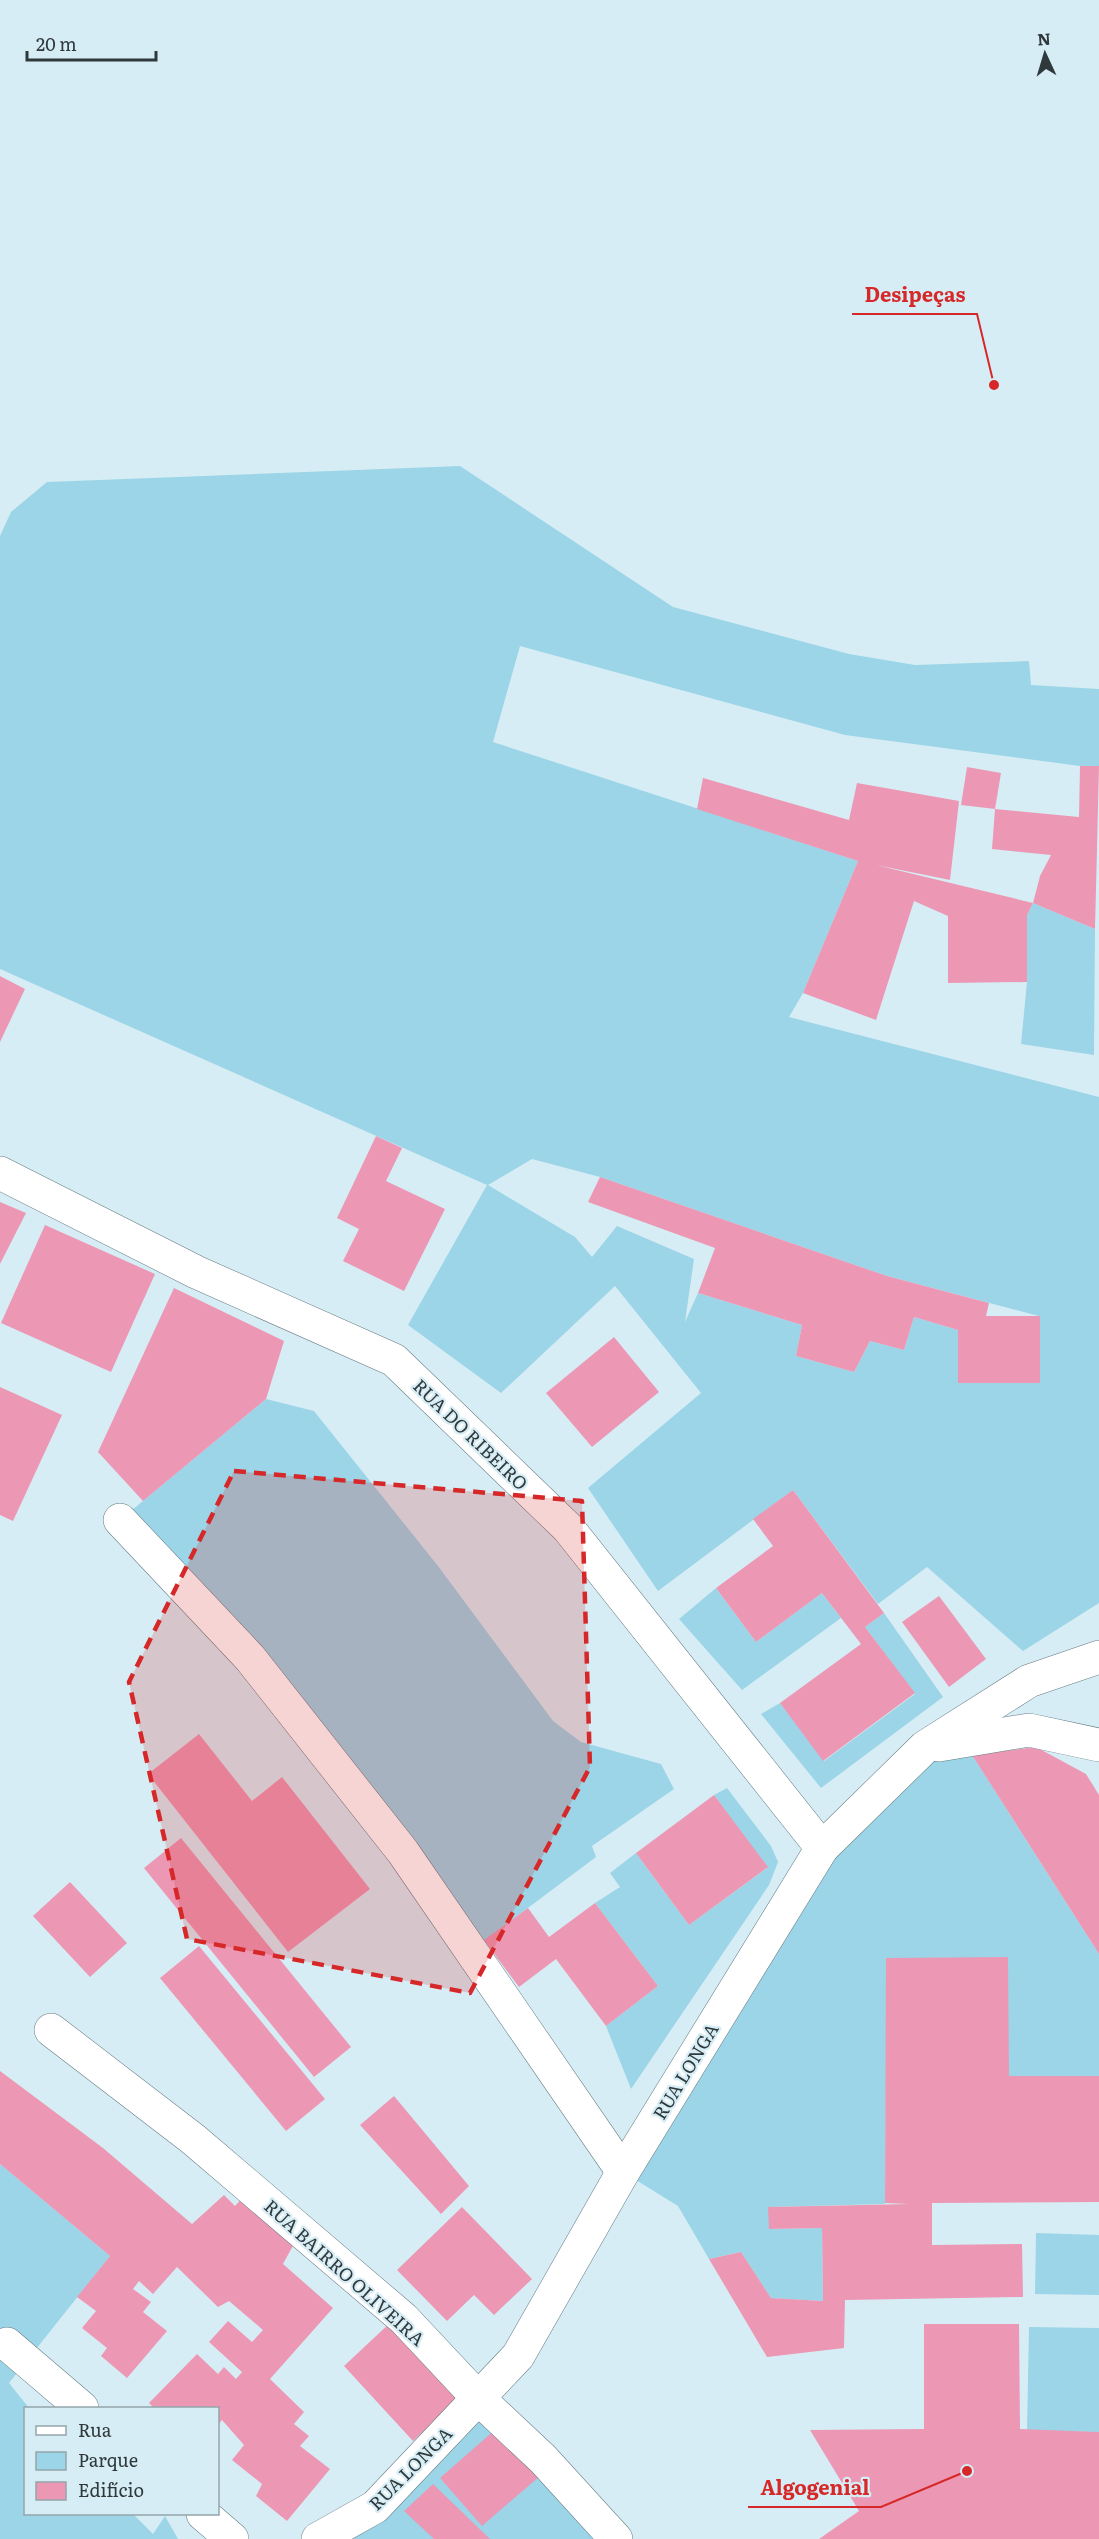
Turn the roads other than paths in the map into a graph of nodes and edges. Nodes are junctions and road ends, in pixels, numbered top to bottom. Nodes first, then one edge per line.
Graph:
1 (0, 1173) edge
2 (120, 1520) dead end
3 (1099, 1657) edge
4 (1099, 1745) edge
5 (925, 1747) junction
6 (822, 1848) junction
7 (51, 2030) dead end
8 (623, 2172) junction
9 (7, 2344) dead end
10 (478, 2398) junction
11 (80, 2407) edge
12 (204, 2515) edge
13 (232, 2539) edge
14 (318, 2539) edge
15 (616, 2539) edge

1 - 6 street, RUA DO RIBEIRO
2 - 8 street
3 - 5 street, RUA LONGA
4 - 5 street
5 - 6 street, RUA LONGA
6 - 8 street, RUA LONGA
7 - 10 street, RUA BAIRRO OLIVEIRA
8 - 10 street, RUA LONGA
9 - 11 street
10 - 14 street, RUA LONGA
10 - 15 street, RUA BAIRRO OLIVEIRA
12 - 13 street

